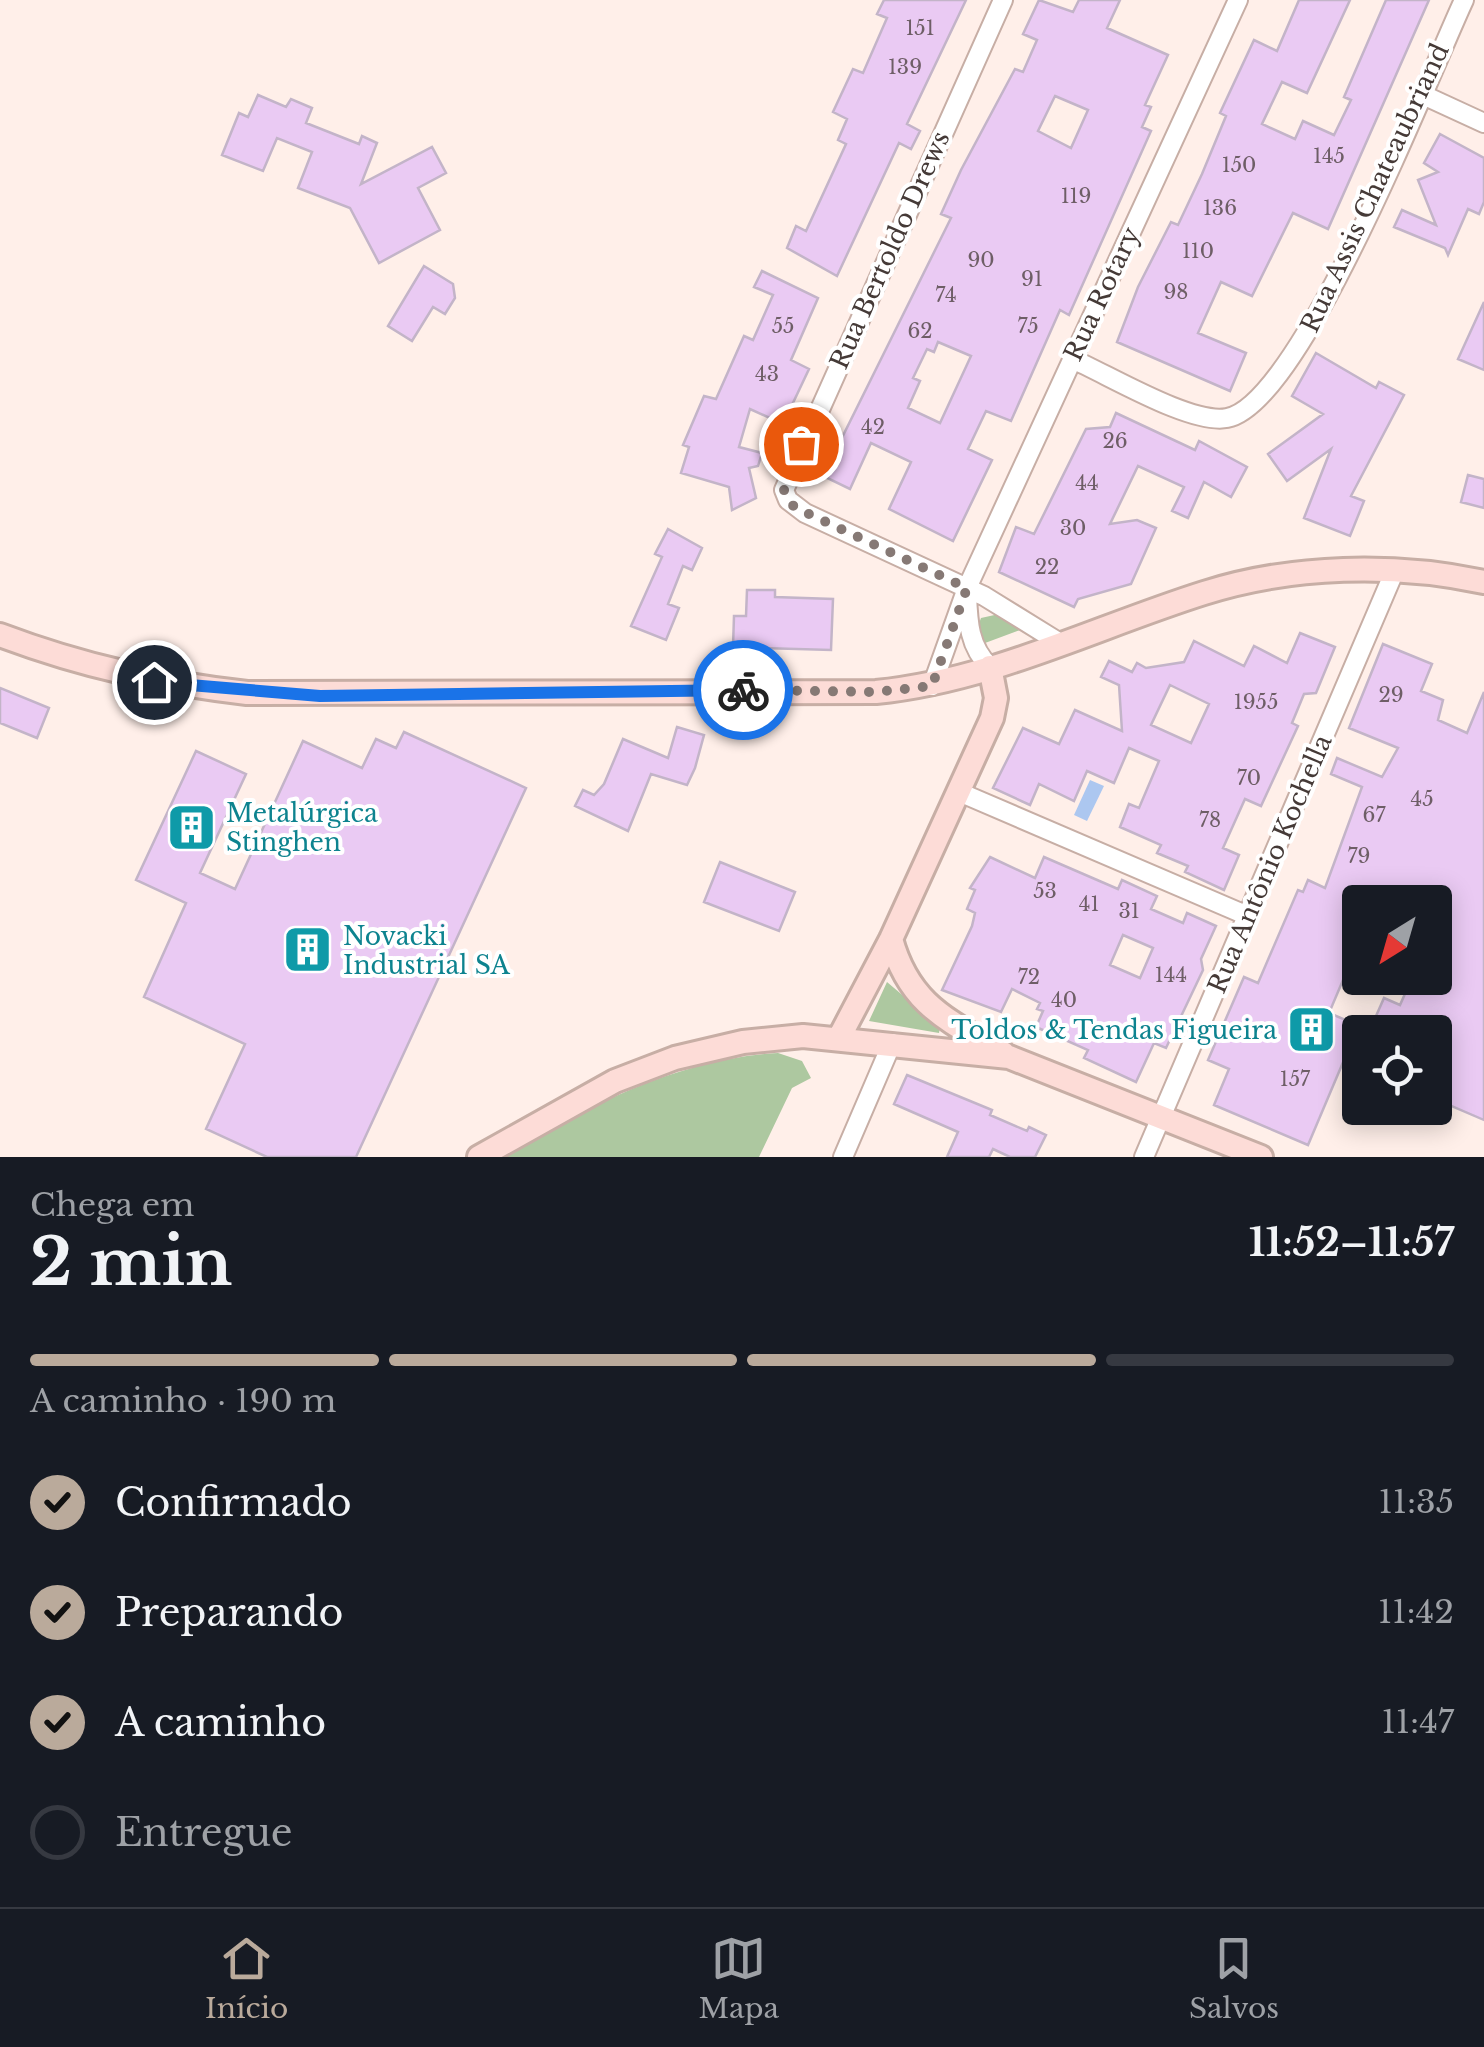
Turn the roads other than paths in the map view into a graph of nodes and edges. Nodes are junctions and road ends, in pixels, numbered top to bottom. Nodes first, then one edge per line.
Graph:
1 (1003, 0) edge
2 (1238, 0) edge
3 (1464, 0) edge
4 (1421, 94) junction
5 (1484, 123) edge
6 (1072, 359) junction
7 (1394, 570) junction
8 (1484, 582) edge
9 (967, 588) junction
10 (0, 635) edge
11 (1060, 644) junction
12 (990, 667) junction
13 (932, 686) junction
14 (959, 792) junction
15 (1248, 916) junction
16 (891, 939) junction
17 (839, 1038) junction
18 (892, 1044) junction
19 (1008, 1057) junction
20 (1160, 1120) junction
21 (479, 1157) edge
22 (843, 1157) edge
23 (1144, 1157) edge
24 (1261, 1157) edge

1 - 9 street, Rua Bertoldo Drews
2 - 6 street, Rua Rotary
3 - 4 street, Rua Assis Chateaubriand
4 - 5 street
4 - 6 street, Rua Assis Chateaubriand
6 - 9 street, Rua Rotary
7 - 8 main road
7 - 11 main road
7 - 15 street, Rua Antônio Kochella
9 - 11 street
9 - 12 street
9 - 13 street, Rua Rotary
10 - 13 main road
11 - 12 main road
12 - 13 main road
12 - 14 main road
14 - 15 street
14 - 16 main road
15 - 20 street, Rua Antônio Kochella
16 - 17 main road
16 - 19 main road
17 - 18 main road
17 - 21 main road
18 - 19 main road
18 - 22 street
19 - 20 main road
20 - 23 street, Rua Antônio Kochella
20 - 24 main road

